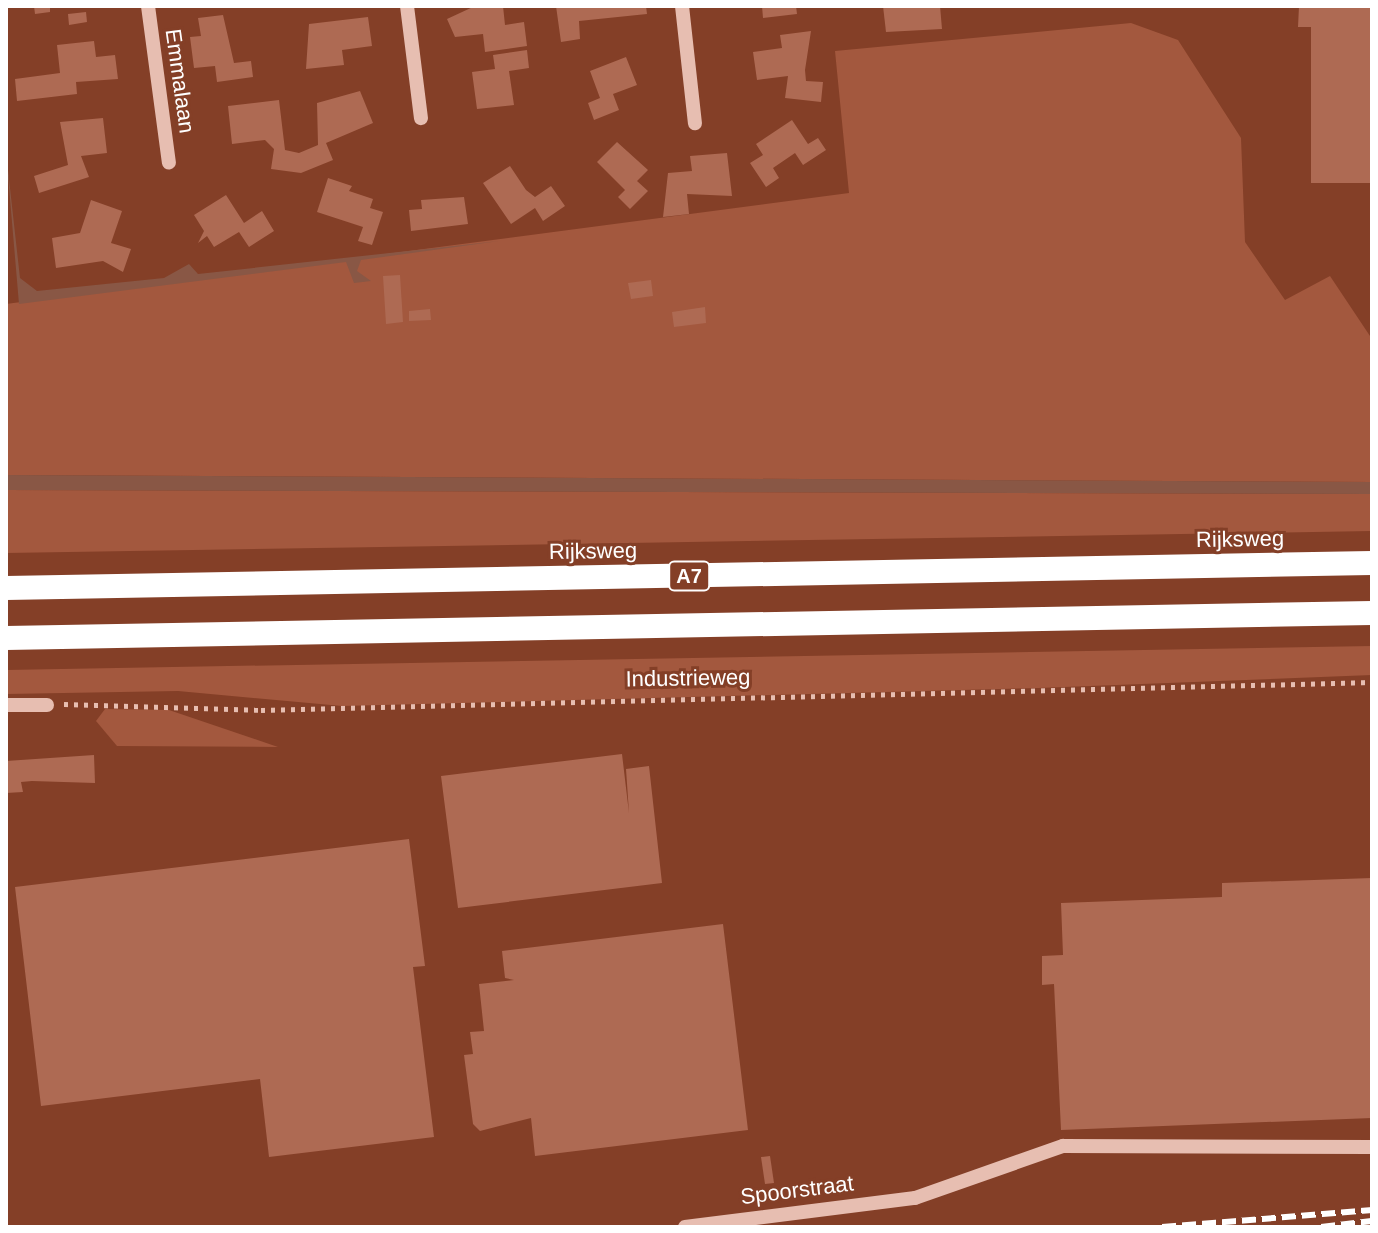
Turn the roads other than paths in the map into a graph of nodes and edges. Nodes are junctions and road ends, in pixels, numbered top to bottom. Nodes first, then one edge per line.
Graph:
1 (148, 6) edge
2 (407, 6) edge
3 (682, 6) edge
4 (421, 118) dead end
5 (695, 123) dead end
6 (169, 163) dead end
7 (1372, 563) edge
8 (6, 588) edge
9 (1372, 613) edge
10 (6, 638) edge
11 (6, 705) edge
12 (47, 705) road end
13 (1372, 1147) edge
14 (685, 1227) edge

1 - 6 street, Emmalaan
2 - 4 street
3 - 5 street
7 - 8 highway, Rijksweg / A7
9 - 10 highway, A7
11 - 12 street
13 - 14 street, Spoorstraat

